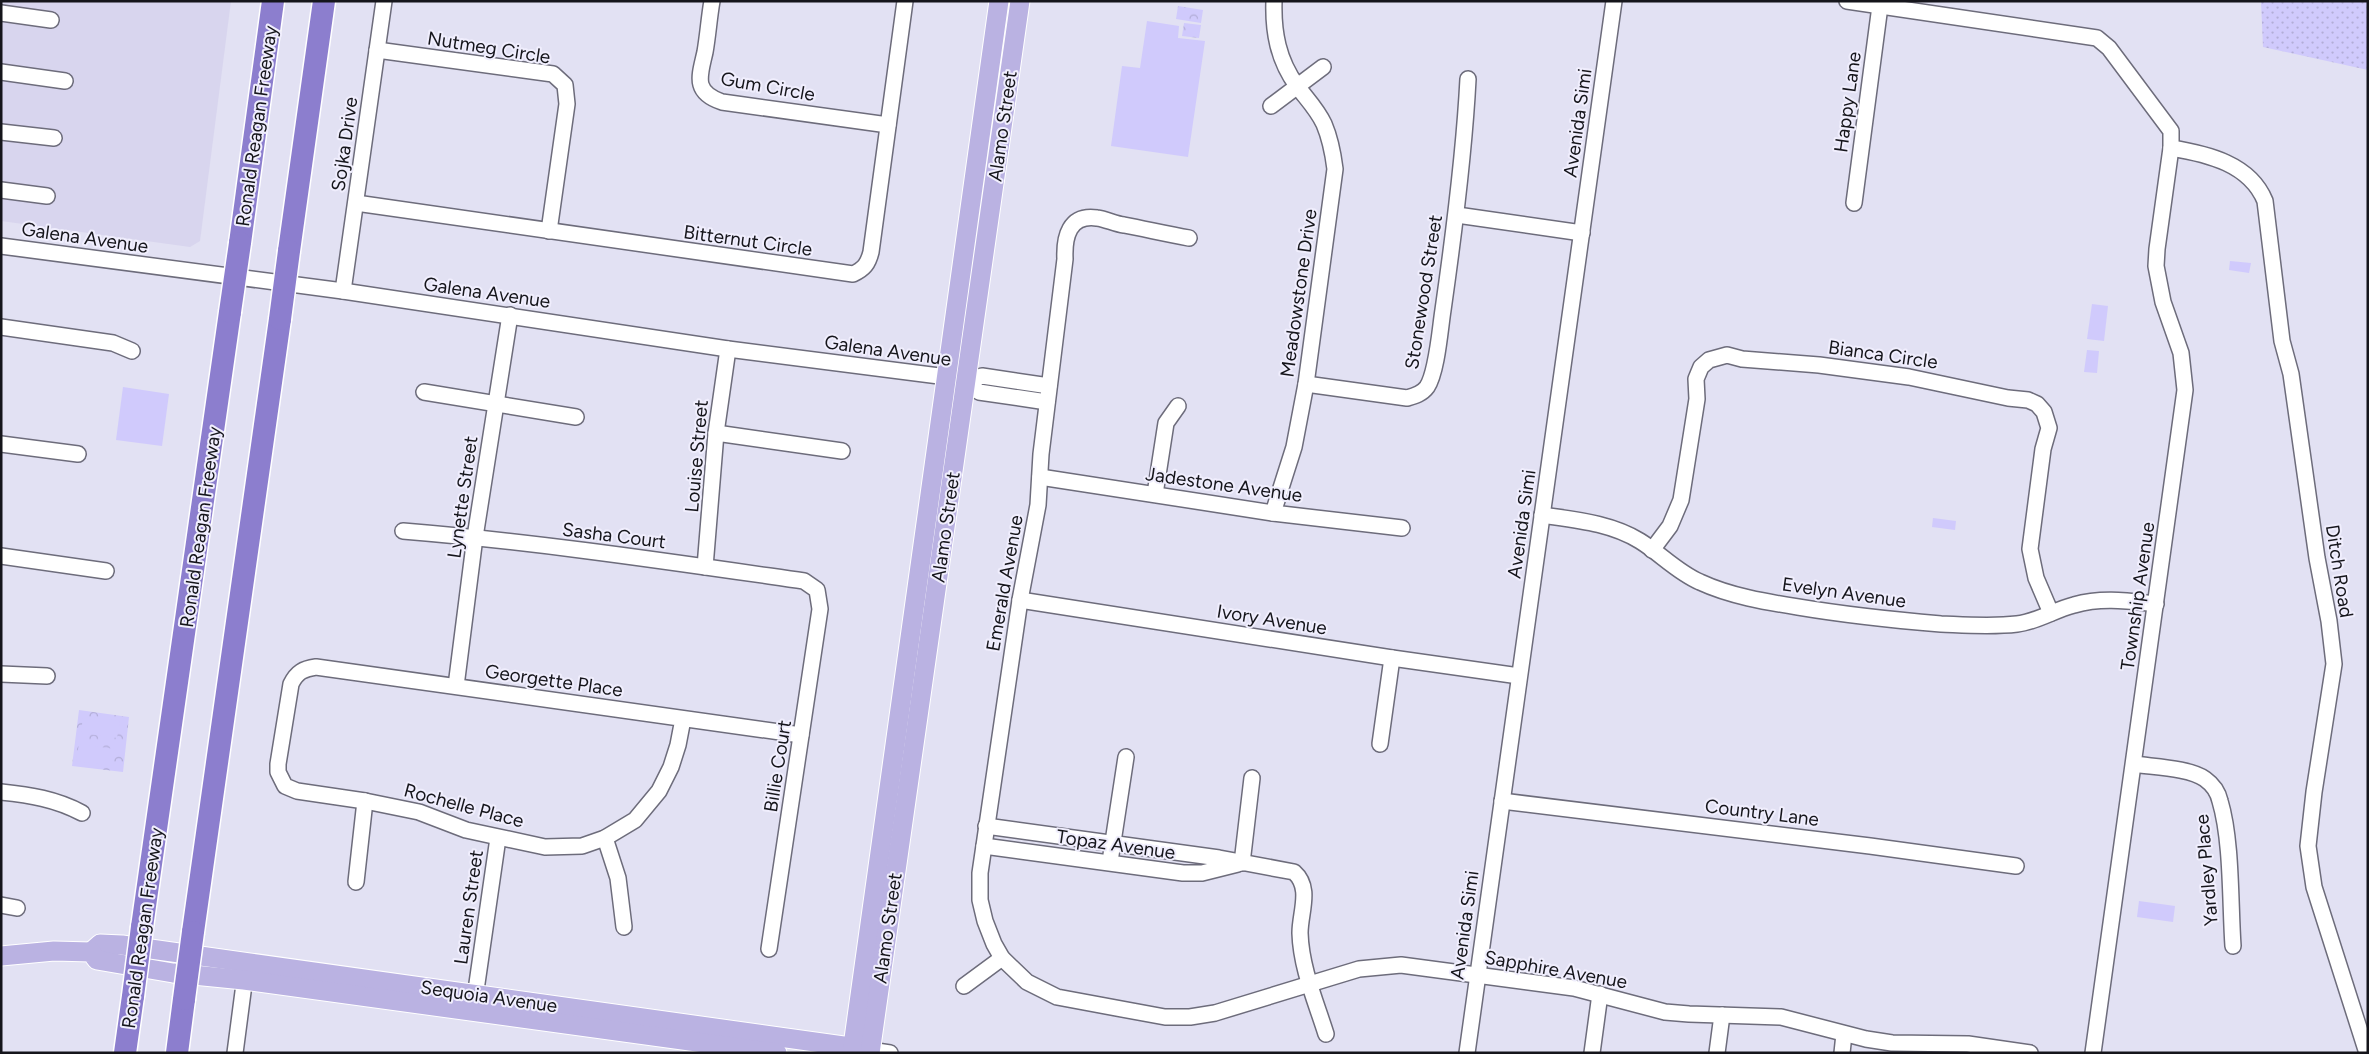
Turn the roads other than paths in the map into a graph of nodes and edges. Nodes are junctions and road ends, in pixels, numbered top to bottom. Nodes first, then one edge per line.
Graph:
1 (273, 1) edge
2 (324, 1) edge
3 (384, 1) edge
4 (712, 1) edge
5 (906, 1) edge
6 (999, 1) edge
7 (1020, 1) edge
8 (1274, 1) edge
9 (1614, 1) edge
10 (1857, 2) edge
11 (1880, 6) junction
12 (1, 13) edge
13 (51, 20) dead end
14 (377, 50) junction
15 (1323, 67) dead end
16 (1, 72) edge
17 (1468, 79) dead end
18 (65, 81) dead end
19 (1297, 85) junction
20 (1272, 106) dead end
21 (888, 125) junction
22 (1, 132) edge
23 (54, 138) dead end
24 (2171, 148) junction
25 (1, 190) edge
26 (46, 196) dead end
27 (356, 202) junction
28 (1854, 203) dead end
29 (1457, 215) junction
30 (549, 231) junction
31 (1582, 233) junction
32 (1189, 238) dead end
33 (1, 246) edge
34 (343, 291) junction
35 (510, 315) junction
36 (1, 327) edge
37 (728, 349) junction
38 (132, 351) dead end
39 (947, 377) junction
40 (966, 381) junction
41 (1306, 384) junction
42 (1049, 386) junction
43 (424, 392) dead end
44 (1047, 402) junction
45 (496, 403) junction
46 (1178, 406) dead end
47 (576, 417) dead end
48 (716, 433) junction
49 (1, 444) edge
50 (842, 451) dead end
51 (78, 454) dead end
52 (1040, 477) junction
53 (1155, 494) junction
54 (1272, 513) junction
55 (1542, 515) junction
56 (1402, 528) dead end
57 (403, 531) dead end
58 (475, 537) junction
59 (1652, 550) junction
60 (1, 556) edge
61 (705, 566) junction
62 (106, 571) dead end
63 (817, 590) joint
64 (1020, 600) junction
65 (2156, 604) junction
66 (2051, 613) junction
67 (1392, 658) junction
68 (300, 670) joint
69 (1, 674) edge
70 (46, 676) dead end
71 (1519, 676) junction
72 (456, 686) junction
73 (683, 718) junction
74 (802, 735) junction
75 (1380, 744) dead end
76 (1126, 757) dead end
77 (2134, 764) junction
78 (1252, 778) dead end
79 (1, 792) edge
80 (365, 801) junction
81 (1502, 801) junction
82 (82, 813) dead end
83 (986, 826) junction
84 (498, 838) junction
85 (605, 838) junction
86 (1112, 845) junction
87 (984, 846) junction
88 (1242, 863) junction
89 (1110, 864) junction
90 (2016, 866) dead end
91 (356, 882) dead end
92 (1, 905) edge
93 (18, 908) dead end
94 (624, 927) dead end
95 (2233, 946) dead end
96 (769, 948) dead end
97 (1, 956) edge
98 (1002, 958) junction
99 (245, 971) junction
100 (1477, 974) junction
101 (1311, 984) junction
102 (964, 986) dead end
103 (1600, 994) junction
104 (474, 1003) junction
105 (1722, 1015) junction
106 (1326, 1034) dead end
107 (1844, 1034) junction
108 (1967, 1048) edge
109 (861, 1051) edge
110 (125, 1053) edge
111 (177, 1053) edge
112 (235, 1053) edge
113 (777, 1053) edge
114 (890, 1053) edge
115 (1467, 1053) edge
116 (1592, 1053) edge
117 (1717, 1053) edge
118 (1842, 1053) edge
119 (2030, 1053) edge
120 (2093, 1053) edge
121 (2367, 1053) edge

1 - 110 highway, Ronald Reagan Freeway, bridge
2 - 111 highway, bridge
3 - 14 street, Sojka Drive
4 - 21 street, Gum Circle
5 - 21 street, Bitternut Circle
6 - 39 main road, Alamo Street
7 - 40 main road, Alamo Street
8 - 19 street, Meadowstone Drive
9 - 31 street, Avenida Simi
10 - 11 street, Township Avenue
11 - 24 street, Township Avenue
11 - 28 street, Happy Lane
12 - 13 street
14 - 27 street, Sojka Drive
14 - 30 street, Nutmeg Circle
15 - 19 street
16 - 18 street
17 - 29 street, Stonewood Street
19 - 20 street
19 - 41 street, Meadowstone Drive
21 - 30 street, Bitternut Circle
22 - 23 street
24 - 65 street, Township Avenue
24 - 121 street, Ditch Road
25 - 26 street
27 - 30 street, Bitternut Circle
27 - 34 street, Sojka Drive
29 - 31 street
29 - 41 street, Stonewood Street
31 - 55 street, Avenida Simi
32 - 42 street, Emerald Avenue
33 - 34 street, Galena Avenue
34 - 35 street, Galena Avenue
35 - 37 street, Galena Avenue
35 - 45 street, Lynette Street
36 - 38 street
37 - 39 street, Galena Avenue
37 - 48 street, Louise Street
39 - 40 street, Galena Avenue
39 - 109 main road, Alamo Street
40 - 42 street, Galena Avenue
40 - 44 street, Galena Avenue
40 - 109 main road, Alamo Street
41 - 54 street, Meadowstone Drive
42 - 44 street, Emerald Avenue
43 - 45 street
44 - 52 street, Emerald Avenue
45 - 47 street
45 - 58 street, Lynette Street
46 - 53 street
48 - 50 street
48 - 61 street, Louise Street
49 - 51 street
52 - 53 street, Jadestone Avenue
52 - 64 street, Emerald Avenue
53 - 54 street, Jadestone Avenue
54 - 56 street, Jadestone Avenue
55 - 59 street, Evelyn Avenue
55 - 71 street, Avenida Simi
57 - 58 street, Sasha Court
58 - 61 street, Sasha Court
58 - 72 street, Lynette Street
59 - 66 street, Evelyn Avenue
59 - 66 street, Bianca Circle
60 - 62 street
61 - 63 street, Sasha Court
63 - 74 street, Billie Court
64 - 67 street, Ivory Avenue
64 - 83 street, Emerald Avenue
65 - 66 street, Evelyn Avenue
65 - 77 street, Township Avenue
67 - 71 street, Ivory Avenue
67 - 75 street
68 - 72 street, Georgette Place
68 - 80 street, Rochelle Place
69 - 70 street
71 - 81 street, Avenida Simi
72 - 73 street, Georgette Place
73 - 74 street, Georgette Place
73 - 85 street, Rochelle Place
74 - 96 street, Billie Court
76 - 86 street
77 - 95 street, Yardley Place
77 - 120 street, Township Avenue
78 - 88 street
79 - 82 street
80 - 84 street, Rochelle Place
80 - 91 street
81 - 90 street, Country Lane
81 - 100 street, Avenida Simi
83 - 86 street, Topaz Avenue
83 - 87 street, Emerald Avenue
84 - 85 street, Rochelle Place
84 - 104 street, Lauren Street
85 - 94 street
86 - 88 street, Topaz Avenue
86 - 89 street
87 - 89 street, Topaz Avenue
87 - 98 street, Emerald Avenue
88 - 89 street, Topaz Avenue
88 - 101 street, Topaz Avenue
92 - 93 street
97 - 99 main road, Sequoia Avenue
98 - 101 street, Sapphire Avenue
98 - 102 street
99 - 104 main road, Sequoia Avenue
99 - 112 street
100 - 101 street, Sapphire Avenue
100 - 103 street, Sapphire Avenue
100 - 115 street, Avenida Simi
101 - 106 street, Topaz Avenue
103 - 105 street, Sapphire Avenue
103 - 116 street
104 - 109 main road, Sequoia Avenue
104 - 113 main road, Sequoia Avenue
105 - 107 street, Sapphire Avenue
105 - 117 street
107 - 108 street, Sapphire Avenue
107 - 118 street
108 - 119 street, Sapphire Avenue
109 - 114 street, Sequoia Avenue

